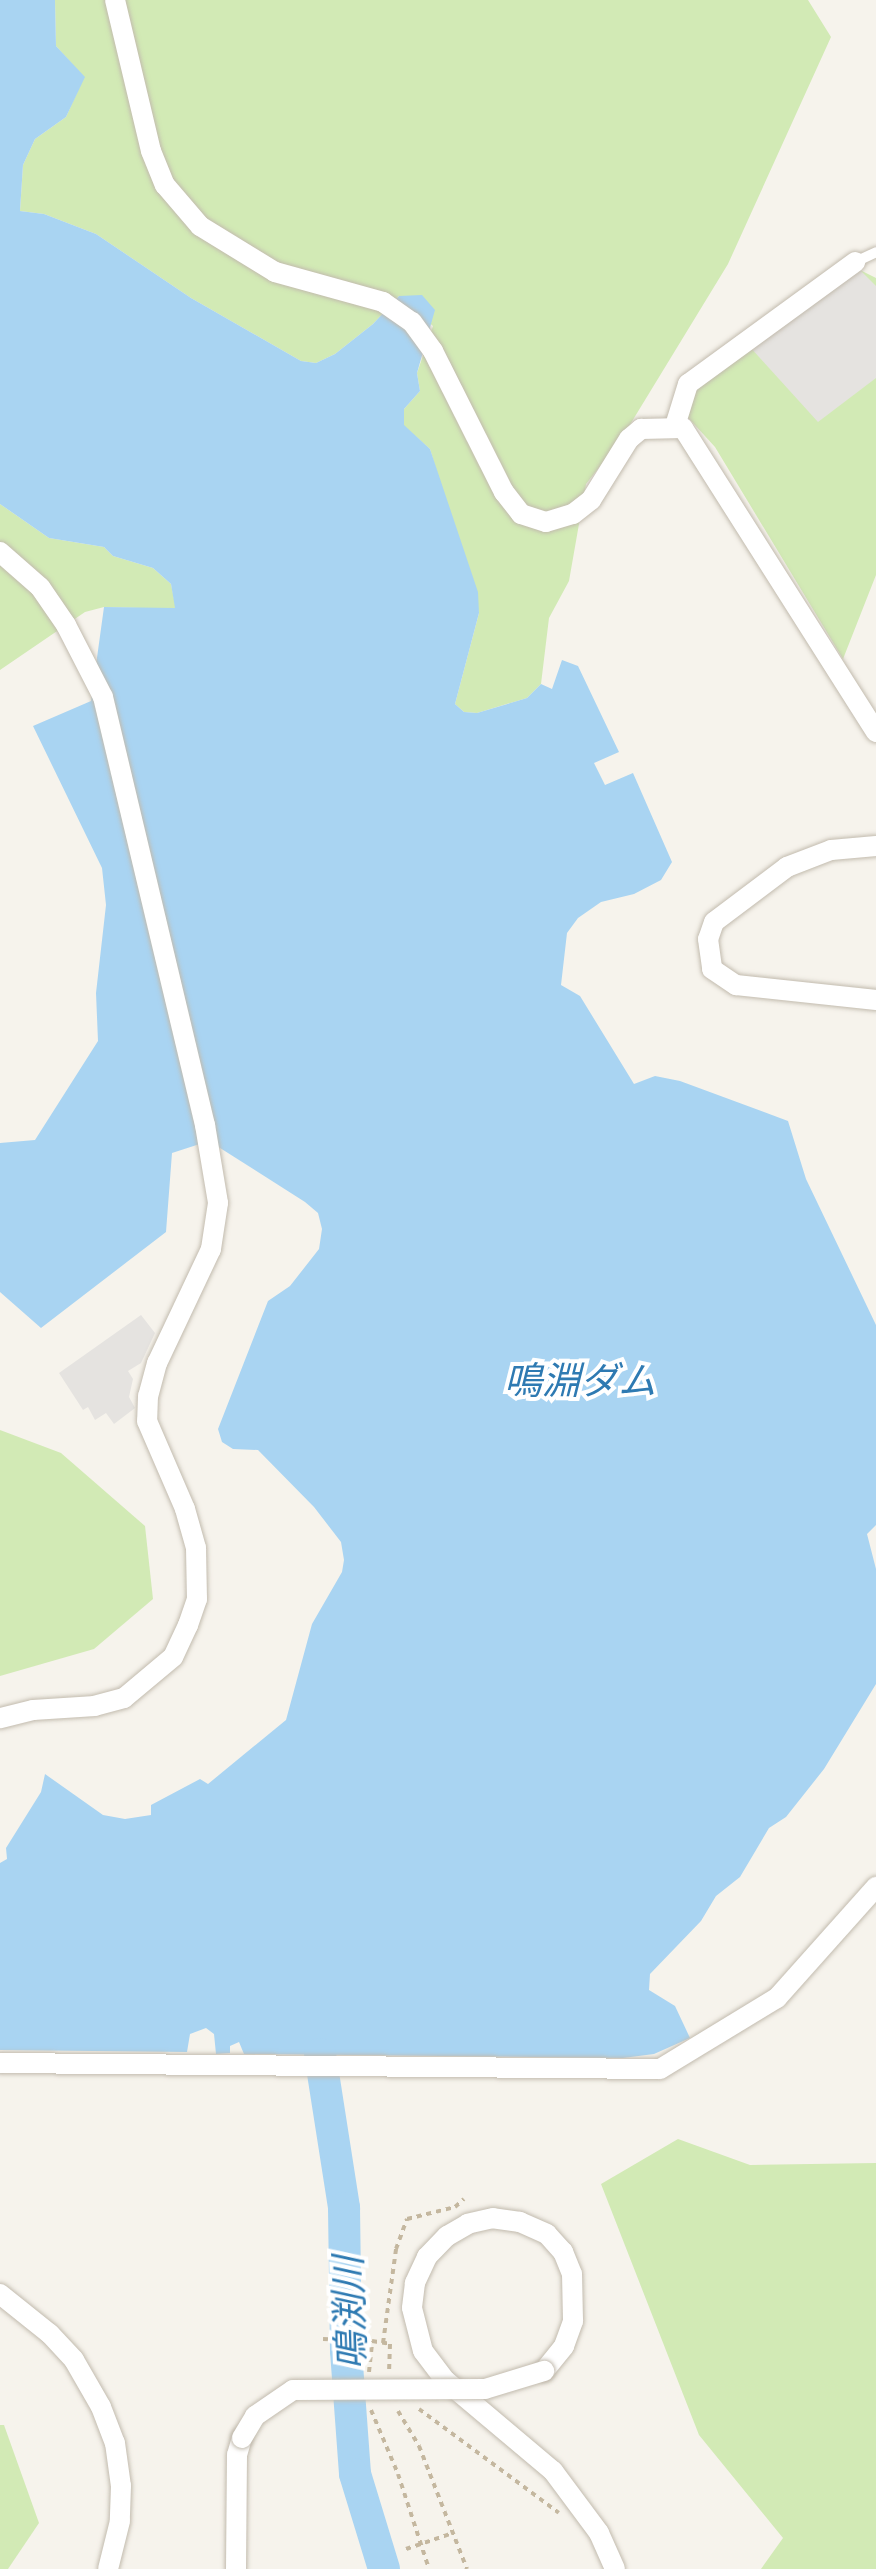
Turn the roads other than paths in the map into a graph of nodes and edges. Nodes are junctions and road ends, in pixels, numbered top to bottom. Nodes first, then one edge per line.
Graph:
1 (115, 0) edge
2 (876, 252) edge
3 (854, 262) joint
4 (675, 426) junction
5 (0, 552) edge
6 (876, 732) edge
7 (876, 846) edge
8 (876, 1000) edge
9 (0, 1718) edge
10 (876, 1887) edge
11 (0, 2063) edge
12 (0, 2294) edge
13 (108, 2569) edge
14 (236, 2569) edge
15 (615, 2569) edge

1 - 4 street
2 - 3 lane
3 - 4 street
4 - 6 street
5 - 9 street
7 - 8 street
10 - 11 street
12 - 13 street
14 - 15 street, bridge

